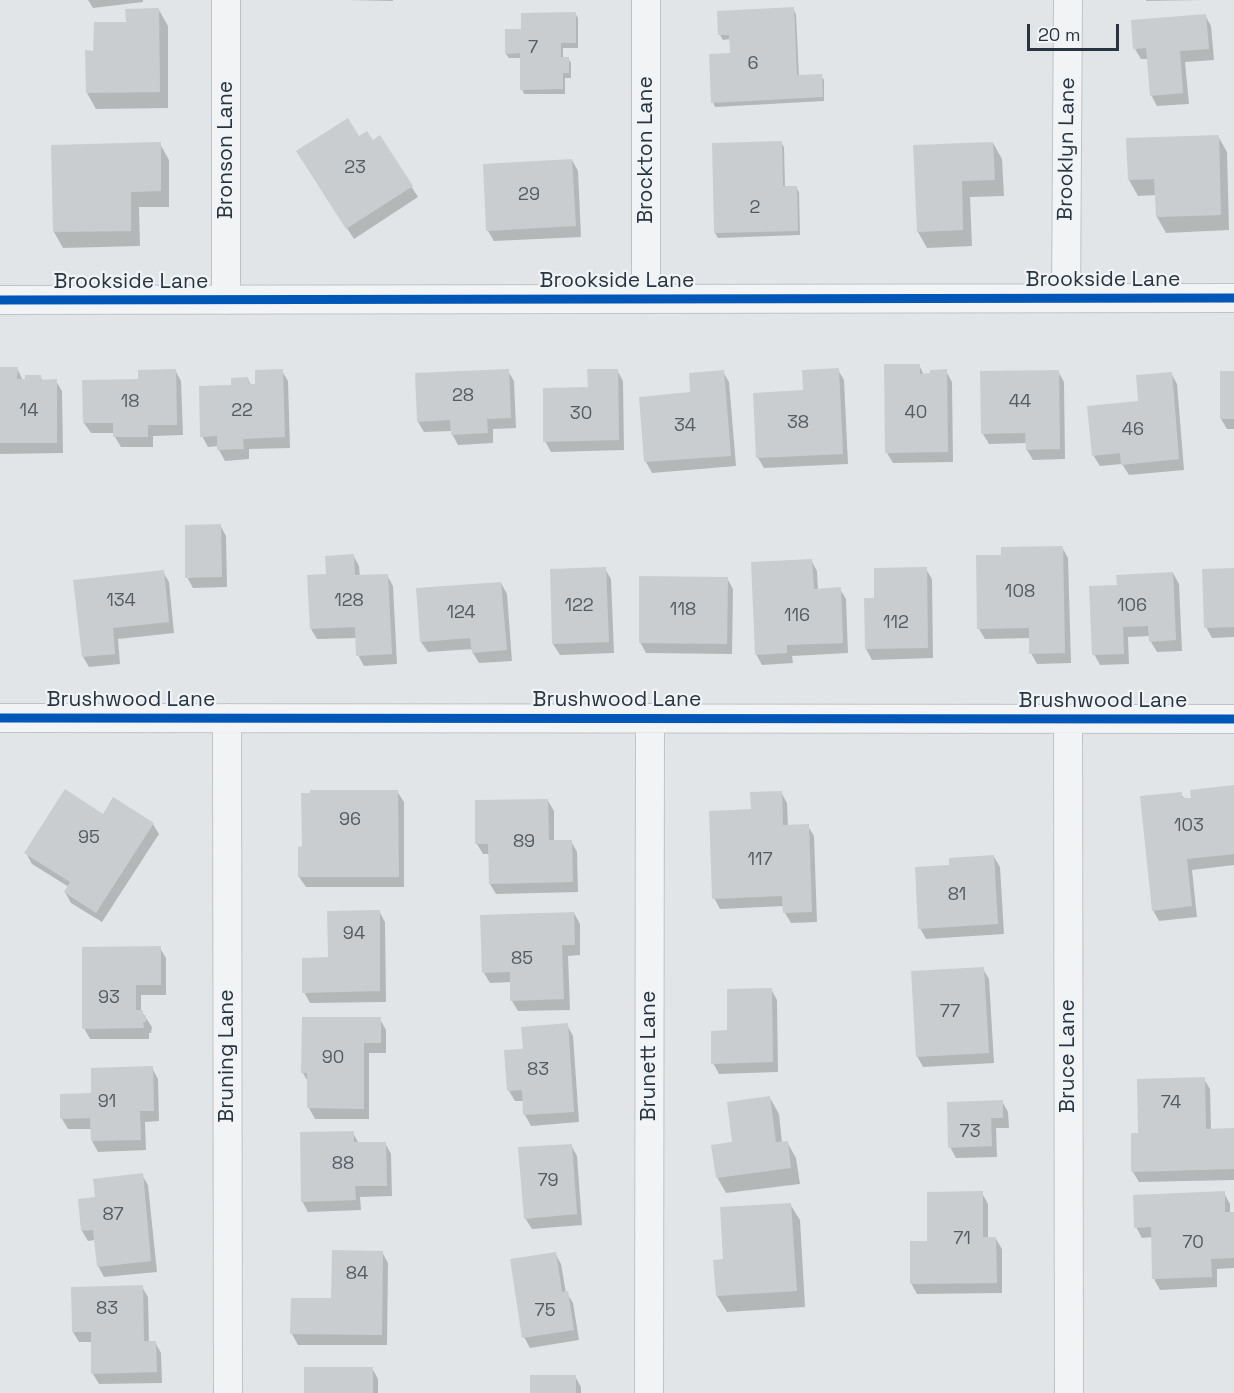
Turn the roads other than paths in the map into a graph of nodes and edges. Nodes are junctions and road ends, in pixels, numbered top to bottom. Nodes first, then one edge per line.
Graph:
1 (226, 0) edge
2 (646, 0) edge
3 (1068, 0) edge
4 (1066, 297) junction
5 (1234, 298) edge
6 (646, 299) junction
7 (0, 300) edge
8 (226, 300) junction
9 (0, 718) edge
10 (227, 718) junction
11 (650, 718) junction
12 (1068, 719) junction
13 (1234, 719) edge
14 (228, 1393) edge
15 (649, 1393) edge
16 (1069, 1393) edge

1 - 8 street, Bronson Lane
2 - 6 street, Brockton Lane
3 - 4 street, Brooklyn Lane
4 - 5 street, Brookside Lane
4 - 6 street, Brookside Lane
6 - 8 street, Brookside Lane
7 - 8 street, Brookside Lane
9 - 10 street, Brushwood Lane
10 - 11 street, Brushwood Lane
10 - 14 street, Bruning Lane
11 - 12 street, Brushwood Lane
11 - 15 street, Brunett Lane
12 - 13 street, Brushwood Lane
12 - 16 street, Bruce Lane

